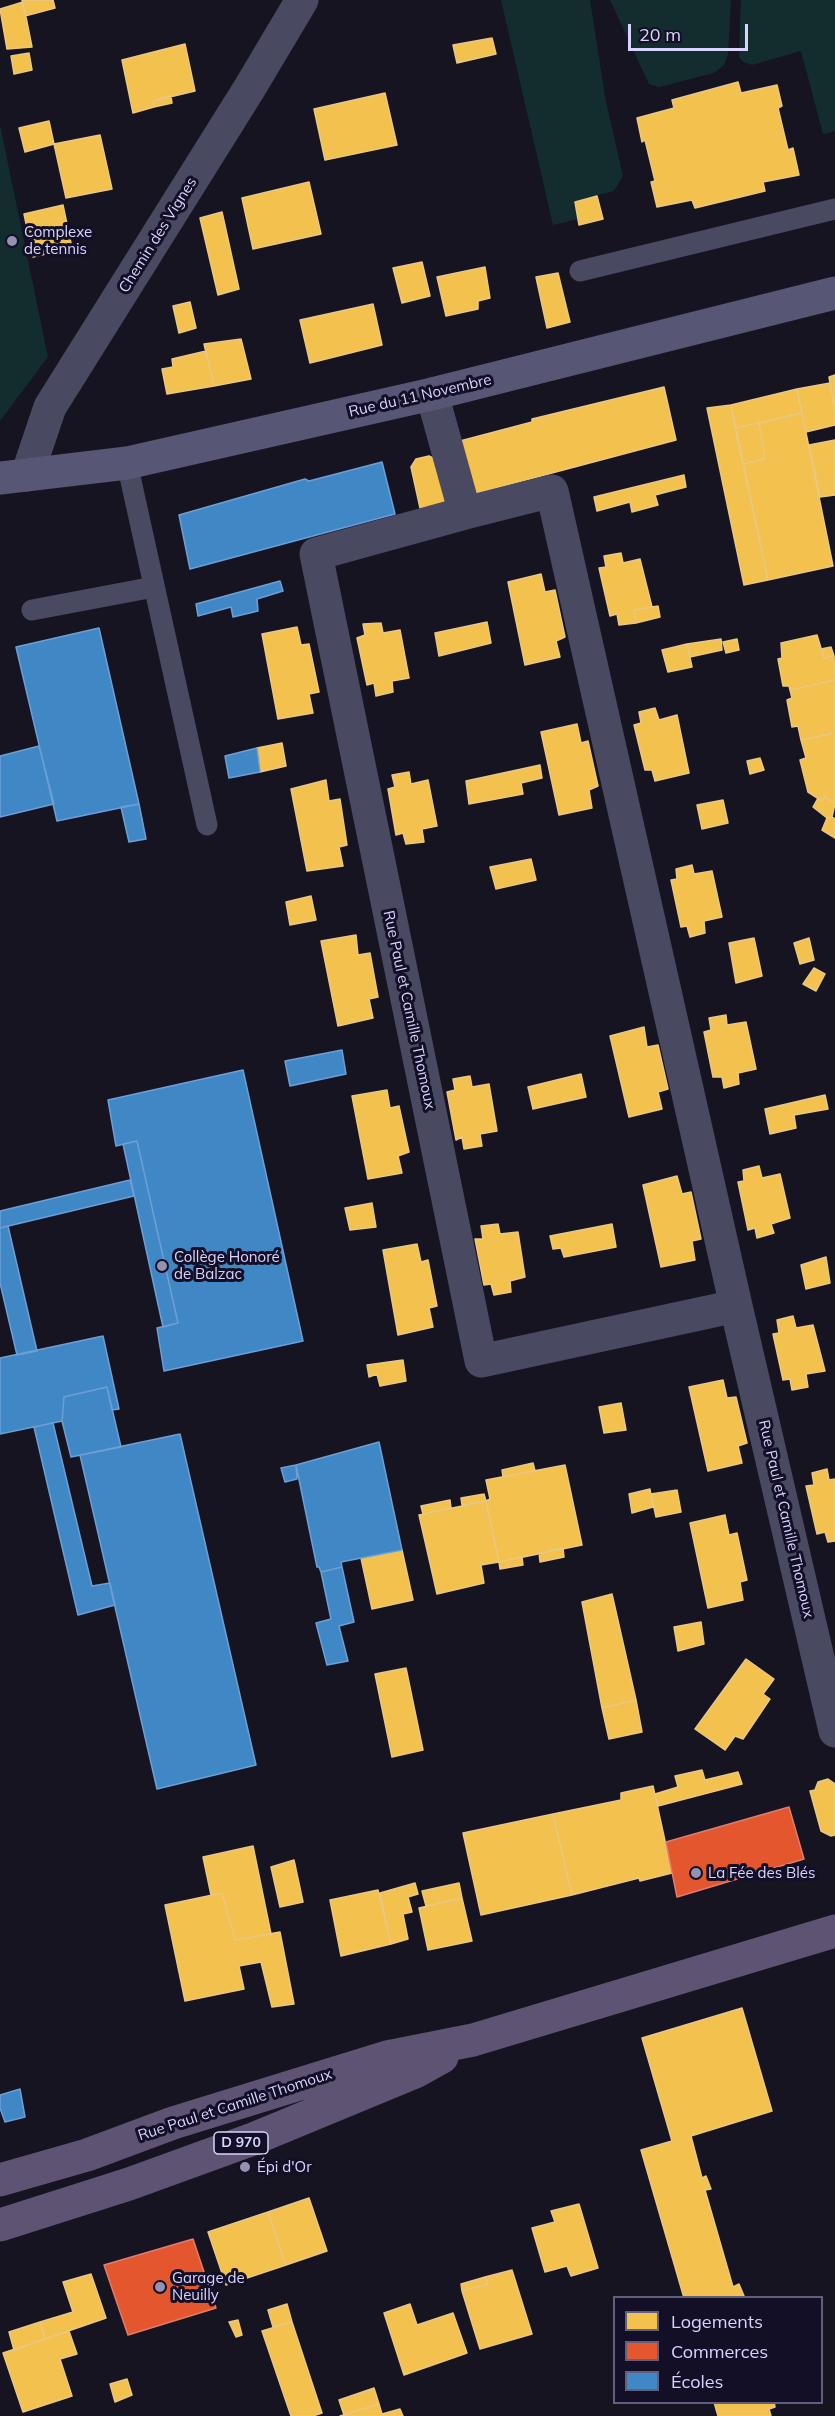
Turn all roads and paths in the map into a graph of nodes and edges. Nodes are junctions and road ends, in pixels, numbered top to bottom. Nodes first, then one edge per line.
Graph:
1 (302, 0) edge
2 (835, 209) edge
3 (580, 271) dead end
4 (835, 293) edge
5 (432, 394) junction
6 (127, 463) junction
7 (14, 476) edge
8 (465, 513) junction
9 (154, 587) junction
10 (32, 610) dead end
11 (207, 825) dead end
12 (736, 1306) junction
13 (835, 1731) edge
14 (835, 1931) edge
15 (473, 2040) junction
16 (0, 2180) edge
17 (0, 2225) edge

1 - 7 street, Chemin des Vignes
2 - 3 lane
4 - 5 street, Rue du 11 Novembre
5 - 6 street, Rue du 11 Novembre
5 - 8 street
6 - 7 street, Rue du 11 Novembre
6 - 9 lane
8 - 12 street, Rue Paul et Camille Thomoux
8 - 12 street, Rue Paul et Camille Thomoux
9 - 10 lane
9 - 11 lane
12 - 13 street, Rue Paul et Camille Thomoux
14 - 15 main road, Rue Paul et Camille Thomoux / D 970
15 - 16 main road, Rue Paul et Camille Thomoux / D 970
15 - 17 main road, Rue Paul et Camille Thomoux / D 970

